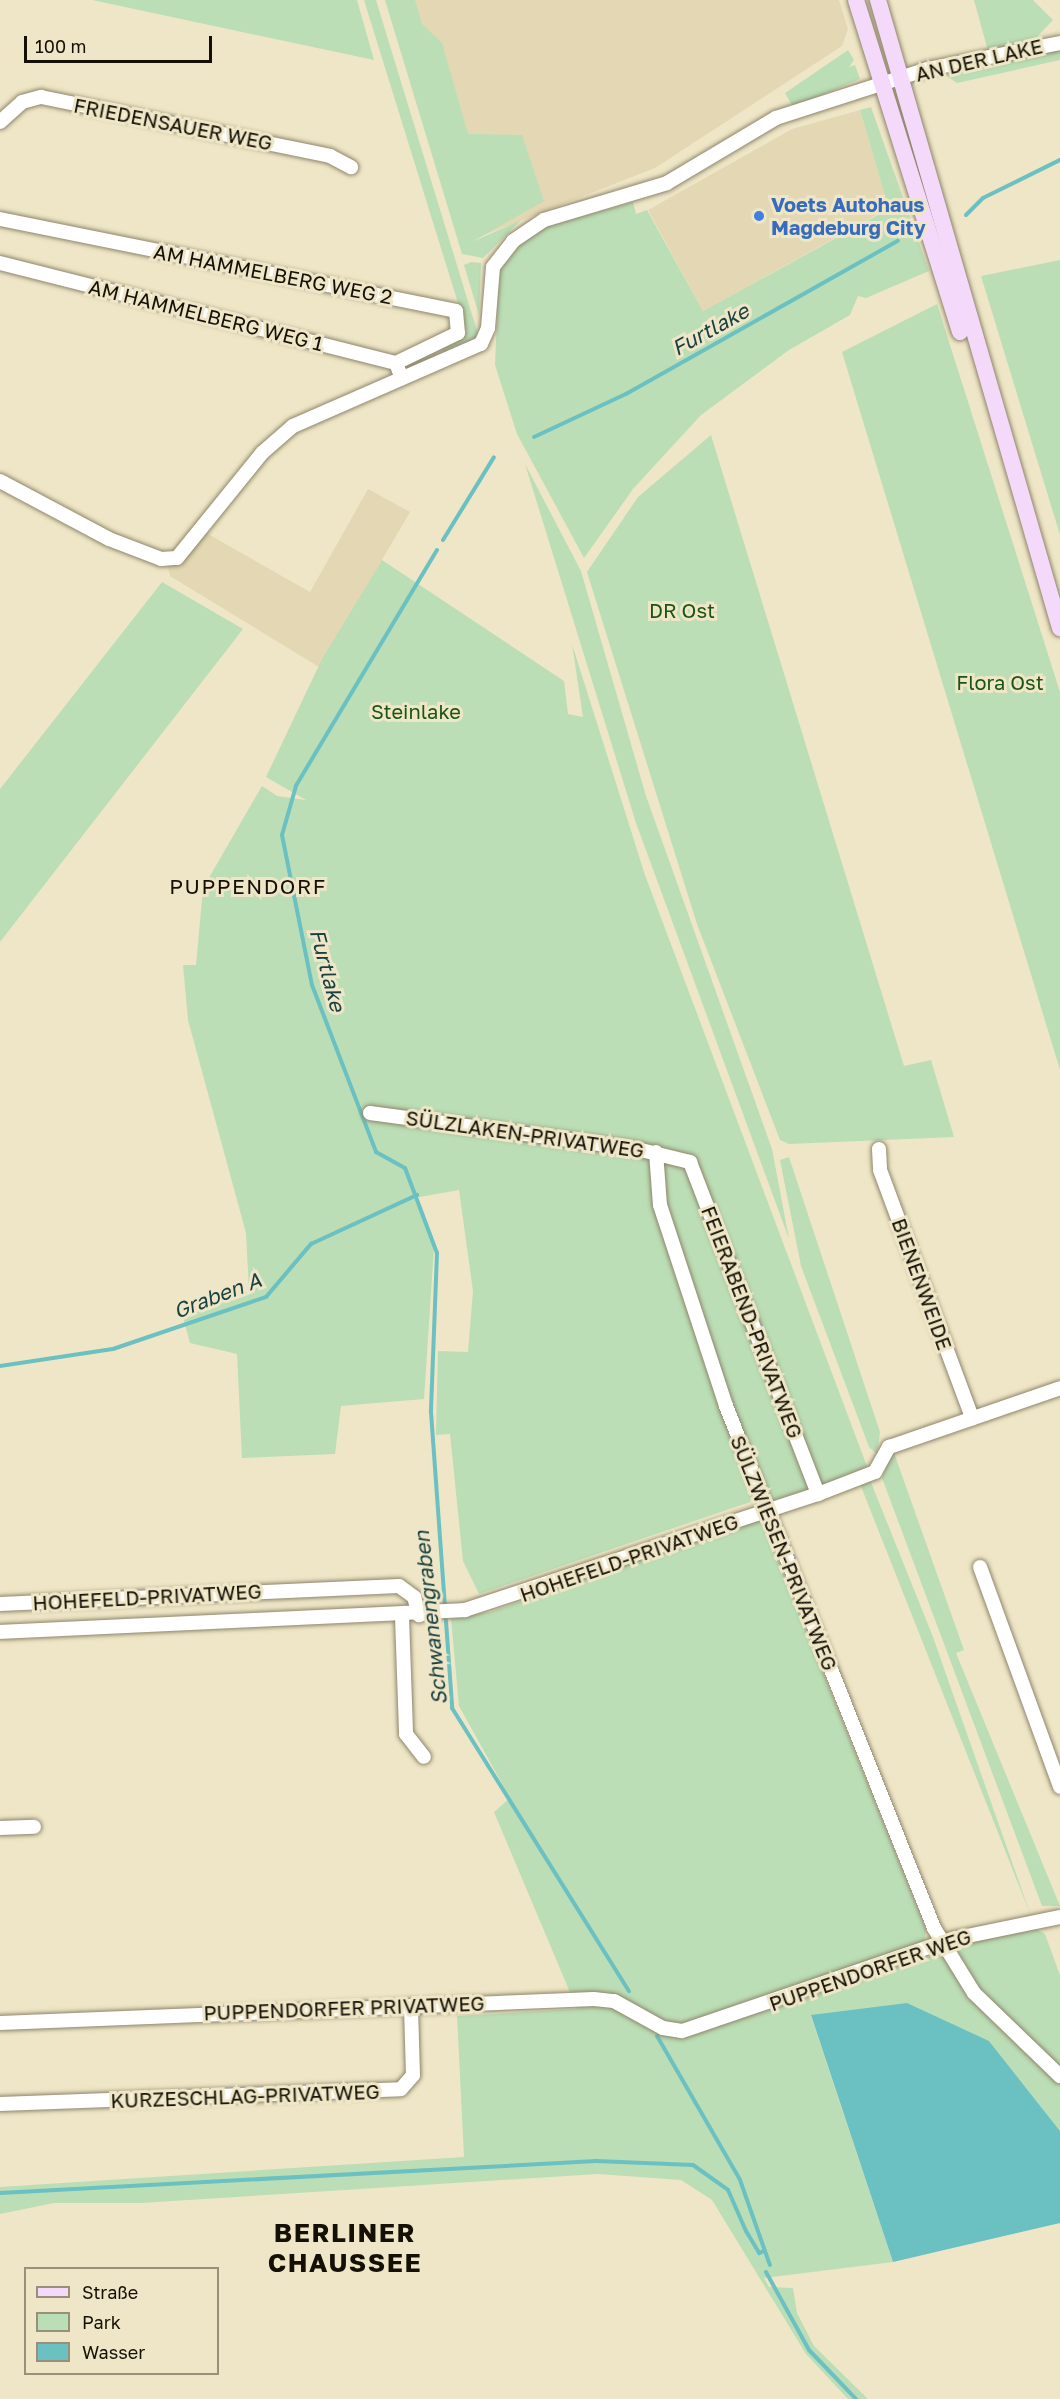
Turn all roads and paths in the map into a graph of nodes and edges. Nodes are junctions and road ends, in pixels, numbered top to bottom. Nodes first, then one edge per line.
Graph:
1 (856, 0) edge
2 (878, 0) edge
3 (1060, 43) edge
4 (898, 79) junction
5 (880, 84) junction
6 (0, 122) edge
7 (351, 167) dead end
8 (0, 219) edge
9 (0, 262) edge
10 (396, 363) junction
11 (984, 377) junction
12 (402, 379) junction
13 (0, 481) edge
14 (1060, 628) edge
15 (370, 1113) dead end
16 (879, 1149) dead end
17 (656, 1152) junction
18 (679, 1155) joint
19 (1060, 1388) edge
20 (972, 1418) junction
21 (818, 1494) junction
22 (765, 1512) junction
23 (980, 1567) dead end
24 (0, 1604) edge
25 (425, 1614) junction
26 (402, 1617) junction
27 (0, 1632) edge
28 (424, 1757) dead end
29 (1060, 1787) edge
30 (34, 1827) dead end
31 (0, 1828) edge
32 (1060, 1917) edge
33 (944, 1943) junction
34 (411, 2006) junction
35 (0, 2023) edge
36 (681, 2031) joint
37 (1060, 2076) edge
38 (0, 2104) edge

1 - 5 main road
2 - 4 main road
3 - 4 street, AN DER LAKE
4 - 5 street, AN DER LAKE
4 - 11 main road
5 - 11 main road
5 - 12 street, AN DER LAKE
6 - 7 street, FRIEDENSAUER WEG
8 - 10 street, AM HAMMELBERG WEG 2
9 - 10 street, AM HAMMELBERG WEG 1
10 - 12 street
11 - 14 main road
12 - 13 street
15 - 17 street, SÜLZLAKEN-PRIVATWEG
16 - 20 street, BIENENWEIDE
17 - 18 street, SÜLZLAKEN-PRIVATWEG
17 - 22 street, SÜLZWIESEN-PRIVATWEG
18 - 21 street, FEIERABEND-PRIVATWEG
19 - 20 street, HOHEFELD-PRIVATWEG
20 - 21 street, HOHEFELD-PRIVATWEG
21 - 22 street, HOHEFELD-PRIVATWEG
22 - 25 street, HOHEFELD-PRIVATWEG
22 - 33 street, SÜLZWIESEN-PRIVATWEG
23 - 29 street
24 - 25 street, HOHEFELD-PRIVATWEG
25 - 26 street, HOHEFELD-PRIVATWEG
26 - 27 street, HOHEFELD-PRIVATWEG
26 - 28 street
30 - 31 street
32 - 33 street, PUPPENDORFER WEG
33 - 36 street, PUPPENDORFER WEG
33 - 37 street, SÜLZWIESEN-PRIVATWEG
34 - 35 street, PUPPENDORFER PRIVATWEG
34 - 36 street, PUPPENDORFER PRIVATWEG
34 - 38 street, KURZESCHLAG-PRIVATWEG

